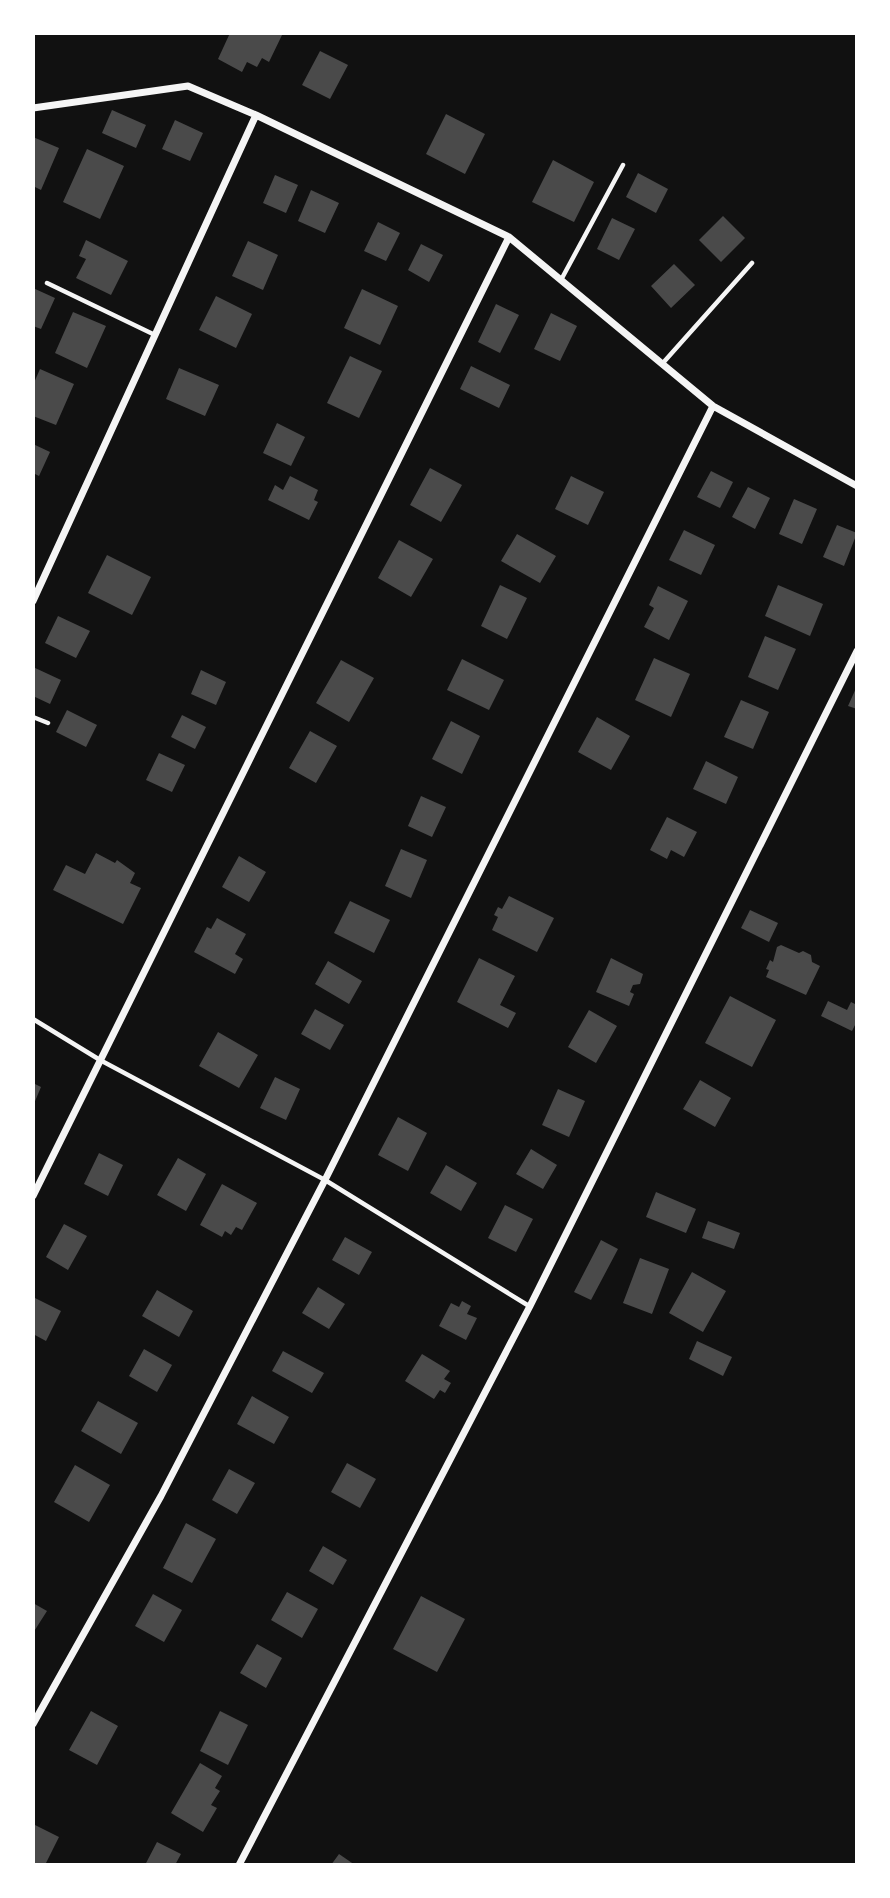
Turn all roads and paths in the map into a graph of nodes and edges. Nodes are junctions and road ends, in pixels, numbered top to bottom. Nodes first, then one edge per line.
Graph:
1 (33, 108) edge
2 (256, 115) junction
3 (623, 165) dead end
4 (509, 237) junction
5 (752, 263) dead end
6 (561, 280) junction
7 (47, 283) dead end
8 (155, 335) junction
9 (662, 364) junction
10 (713, 406) junction
11 (857, 486) edge
12 (33, 601) edge
13 (857, 650) edge
14 (33, 717) edge
15 (48, 723) dead end
16 (33, 1019) edge
17 (100, 1060) junction
18 (325, 1180) junction
19 (33, 1195) edge
20 (530, 1306) junction
21 (33, 1724) edge
22 (239, 1865) edge

1 - 2 street
2 - 4 street
2 - 8 street
3 - 6 lane
4 - 6 street
4 - 17 street
5 - 9 lane
6 - 9 street
7 - 8 lane
8 - 12 street
9 - 10 street
10 - 11 street
10 - 18 street
13 - 20 street
14 - 15 lane
16 - 17 lane
17 - 18 lane
17 - 19 street
18 - 20 lane
18 - 21 street
20 - 22 street

